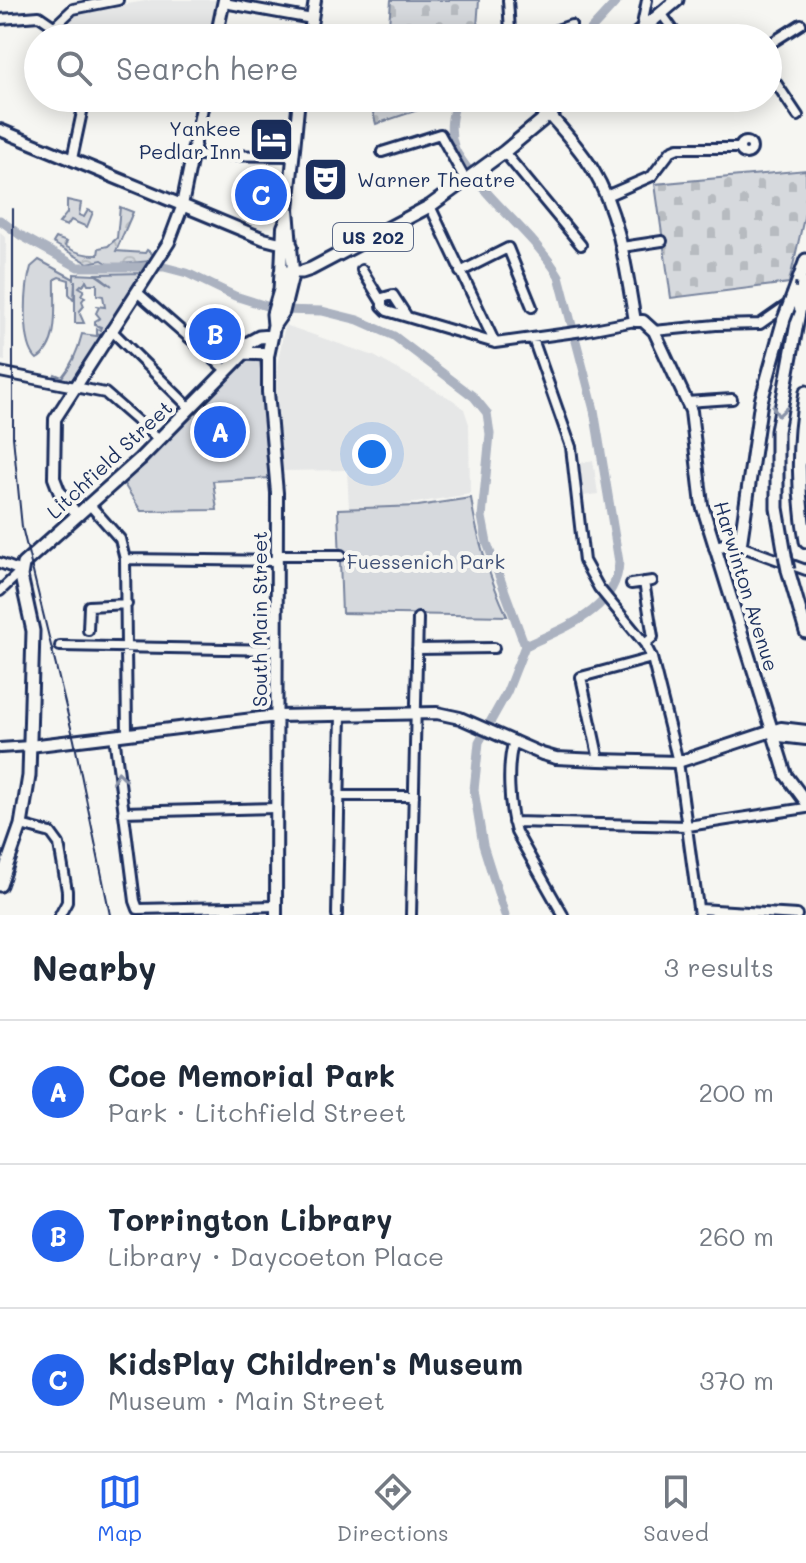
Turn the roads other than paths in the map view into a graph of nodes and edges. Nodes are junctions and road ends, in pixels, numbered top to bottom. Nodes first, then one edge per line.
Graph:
1 (118, 0) edge
2 (315, 0) edge
3 (508, 0) edge
4 (647, 0) edge
5 (677, 0) edge
6 (224, 2) edge
7 (78, 4) edge
8 (661, 13) junction
9 (0, 19) edge
10 (312, 19) junction
11 (52, 24) edge
12 (57, 24) edge
13 (219, 24) edge
14 (311, 24) edge
15 (510, 24) edge
16 (639, 24) edge
17 (648, 24) edge
18 (669, 24) edge
19 (801, 24) dead end
20 (782, 36) edge
21 (782, 92) edge
22 (82, 112) edge
23 (201, 112) edge
24 (297, 112) edge
25 (549, 112) edge
26 (553, 112) edge
27 (550, 115) junction
28 (798, 116) dead end
29 (0, 130) edge
30 (740, 148) dead end
31 (382, 152) dead end
32 (504, 152) junction
33 (193, 155) junction
34 (292, 156) junction
35 (72, 159) junction
36 (467, 180) junction
37 (606, 196) junction
38 (182, 204) junction
39 (430, 206) junction
40 (662, 241) dead end
41 (287, 245) junction
42 (581, 245) dead end
43 (622, 247) junction
44 (806, 260) edge
45 (806, 266) edge
46 (362, 270) dead end
47 (460, 272) junction
48 (291, 273) junction
49 (801, 289) edge
50 (137, 292) junction
51 (381, 301) junction
52 (532, 307) dead end
53 (279, 309) junction
54 (406, 315) junction
55 (635, 321) junction
56 (111, 330) junction
57 (654, 331) junction
58 (533, 339) junction
59 (495, 343) junction
60 (244, 353) junction
61 (268, 354) junction
62 (226, 370) junction
63 (0, 372) edge
64 (76, 385) junction
65 (806, 392) edge
66 (732, 399) dead end
67 (686, 402) junction
68 (190, 408) junction
69 (159, 440) junction
70 (89, 504) junction
71 (77, 515) junction
72 (806, 541) edge
73 (740, 546) junction
74 (715, 548) junction
75 (341, 555) dead end
76 (277, 558) junction
77 (125, 559) junction
78 (0, 563) edge
79 (806, 570) edge
80 (21, 571) junction
81 (631, 584) dead end
82 (0, 591) edge
83 (127, 604) junction
84 (418, 618) dead end
85 (88, 630) dead end
86 (806, 632) edge
87 (645, 644) junction
88 (60, 646) dead end
89 (127, 647) junction
90 (494, 648) dead end
91 (417, 649) junction
92 (276, 650) junction
93 (652, 658) junction
94 (416, 713) junction
95 (341, 714) junction
96 (277, 716) junction
97 (806, 731) edge
98 (127, 733) junction
99 (773, 733) junction
100 (114, 735) junction
101 (806, 739) edge
102 (514, 741) junction
103 (30, 746) junction
104 (0, 748) edge
105 (599, 760) junction
106 (678, 762) junction
107 (340, 796) junction
108 (414, 796) junction
109 (806, 802) edge
110 (276, 808) junction
111 (806, 808) edge
112 (123, 812) junction
113 (513, 822) junction
114 (21, 825) junction
115 (688, 826) junction
116 (0, 885) edge
117 (276, 911) edge
118 (699, 912) edge
119 (60, 915) edge
120 (337, 915) edge
121 (411, 915) edge
122 (563, 915) edge
123 (797, 915) edge

1 - 7 street
2 - 10 main road
3 - 15 street
4 - 16 street
5 - 8 highway
6 - 10 street
6 - 13 main road
7 - 12 street
8 - 17 highway
8 - 18 street
9 - 11 street
10 - 14 main road
19 - 20 street
21 - 28 street
22 - 35 street
23 - 33 main road
24 - 34 main road
25 - 27 street
26 - 27 highway, US 202
27 - 32 highway, US 202
27 - 37 main road
29 - 35 main road
30 - 37 street
31 - 36 street
32 - 36 highway, US 202
32 - 42 street
33 - 34 street
33 - 38 main road
34 - 41 main road
35 - 38 main road
36 - 39 highway, US 202
37 - 43 main road
38 - 41 main road
38 - 50 main road
39 - 47 street
39 - 48 highway, US 202
40 - 43 street
41 - 48 main road
43 - 55 main road
44 - 49 highway
45 - 49 highway
46 - 51 street
47 - 52 street
47 - 59 street
48 - 53 highway, South Main Street
49 - 57 street
49 - 73 highway, bridge
49 -> 86 highway, bridge
50 - 56 main road
50 - 62 street
51 - 54 street
51 - 54 street
53 - 60 highway, Litchfield Street
53 - 61 highway, South Main Street
54 - 59 street
55 - 57 main road
55 - 58 street
56 - 64 main road
56 - 68 street
57 - 67 main road, Harwinton Avenue
58 - 59 street
58 - 87 street
60 - 61 highway
60 - 62 highway, Litchfield Street
61 - 76 main road, South Main Street
62 - 68 highway, Litchfield Street
63 - 64 street
64 - 69 street
64 - 71 main road
65 - 72 highway
66 - 67 street
67 - 74 main road, Harwinton Avenue
68 - 69 highway, Litchfield Street
69 - 70 highway, Litchfield Street
70 - 71 highway, Litchfield Street
70 - 77 street
71 - 80 highway, Litchfield Street
73 - 74 main road
73 - 79 street
74 - 99 main road, Harwinton Avenue
75 - 76 street
76 - 77 street
76 - 92 main road, South Main Street
77 - 83 street
78 - 80 street
80 - 82 street, Litchfield Street
80 - 103 highway
81 - 87 street
83 - 85 street
83 - 89 street
84 - 91 street
87 - 93 street
88 - 89 street
89 - 92 street
89 - 98 street
90 - 91 street
91 - 94 street
92 - 96 main road, South Main Street
93 - 105 street
93 - 106 street
94 - 95 main road
94 - 102 main road
94 - 108 street
95 - 96 main road
95 - 107 street
96 - 98 main road
96 - 110 main road, South Main Street
97 - 99 main road
98 - 100 main road
99 - 101 main road
99 - 106 main road
99 - 109 main road, Harwinton Avenue
100 - 103 main road
112 -> 100 street
102 - 105 main road
102 - 113 street
103 - 104 street
103 - 114 highway
105 - 106 main road
106 - 115 street
107 - 108 street
107 - 120 street
108 - 121 street
110 - 112 street
110 - 117 main road, South Main Street
111 - 115 street
112 - 117 street
113 - 115 street
113 - 122 street
114 - 116 highway
114 - 119 street
115 - 118 street
118 - 123 street

